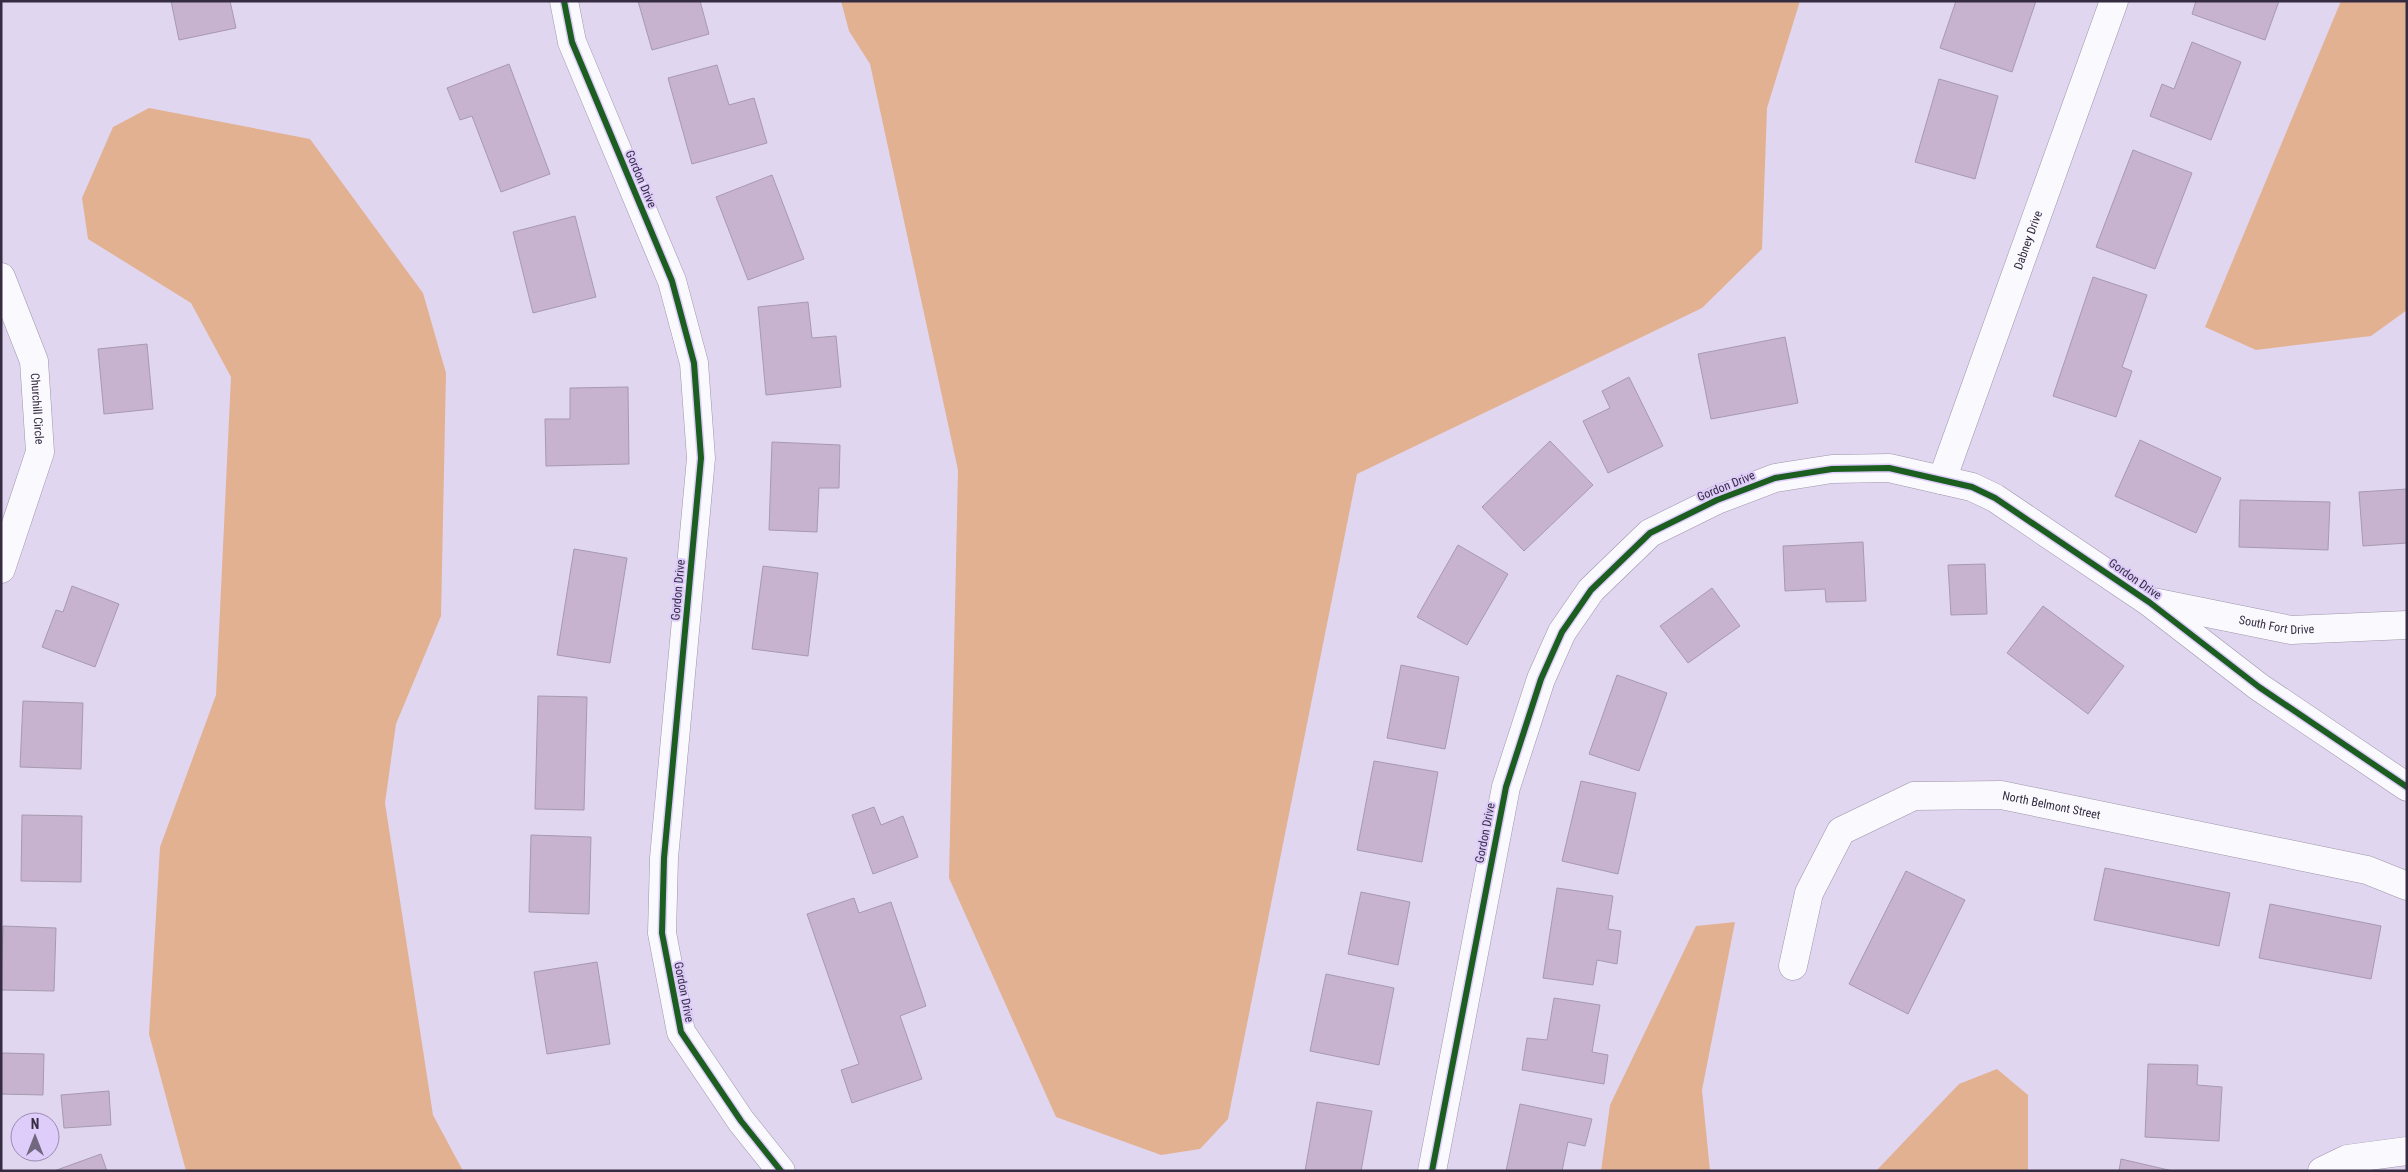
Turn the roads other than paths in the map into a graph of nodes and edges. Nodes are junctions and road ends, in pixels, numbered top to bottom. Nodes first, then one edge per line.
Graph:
1 (564, 1) edge
2 (2114, 1) edge
3 (1, 277) edge
4 (1942, 480) junction
5 (1, 569) edge
6 (2149, 602) junction
7 (2407, 625) edge
8 (2407, 787) edge
9 (2407, 886) edge
10 (1793, 966) dead end
11 (2407, 1151) edge
12 (781, 1171) edge
13 (1432, 1171) edge
14 (2322, 1171) edge

1 - 12 street, Gordon Drive
2 - 4 street, Dabney Drive
3 - 5 street, Churchill Circle
4 - 6 street, Gordon Drive
4 - 13 street, Gordon Drive
6 - 7 street, South Fort Drive
6 - 8 street, Gordon Drive
9 - 10 street, North Belmont Street
11 - 14 street

